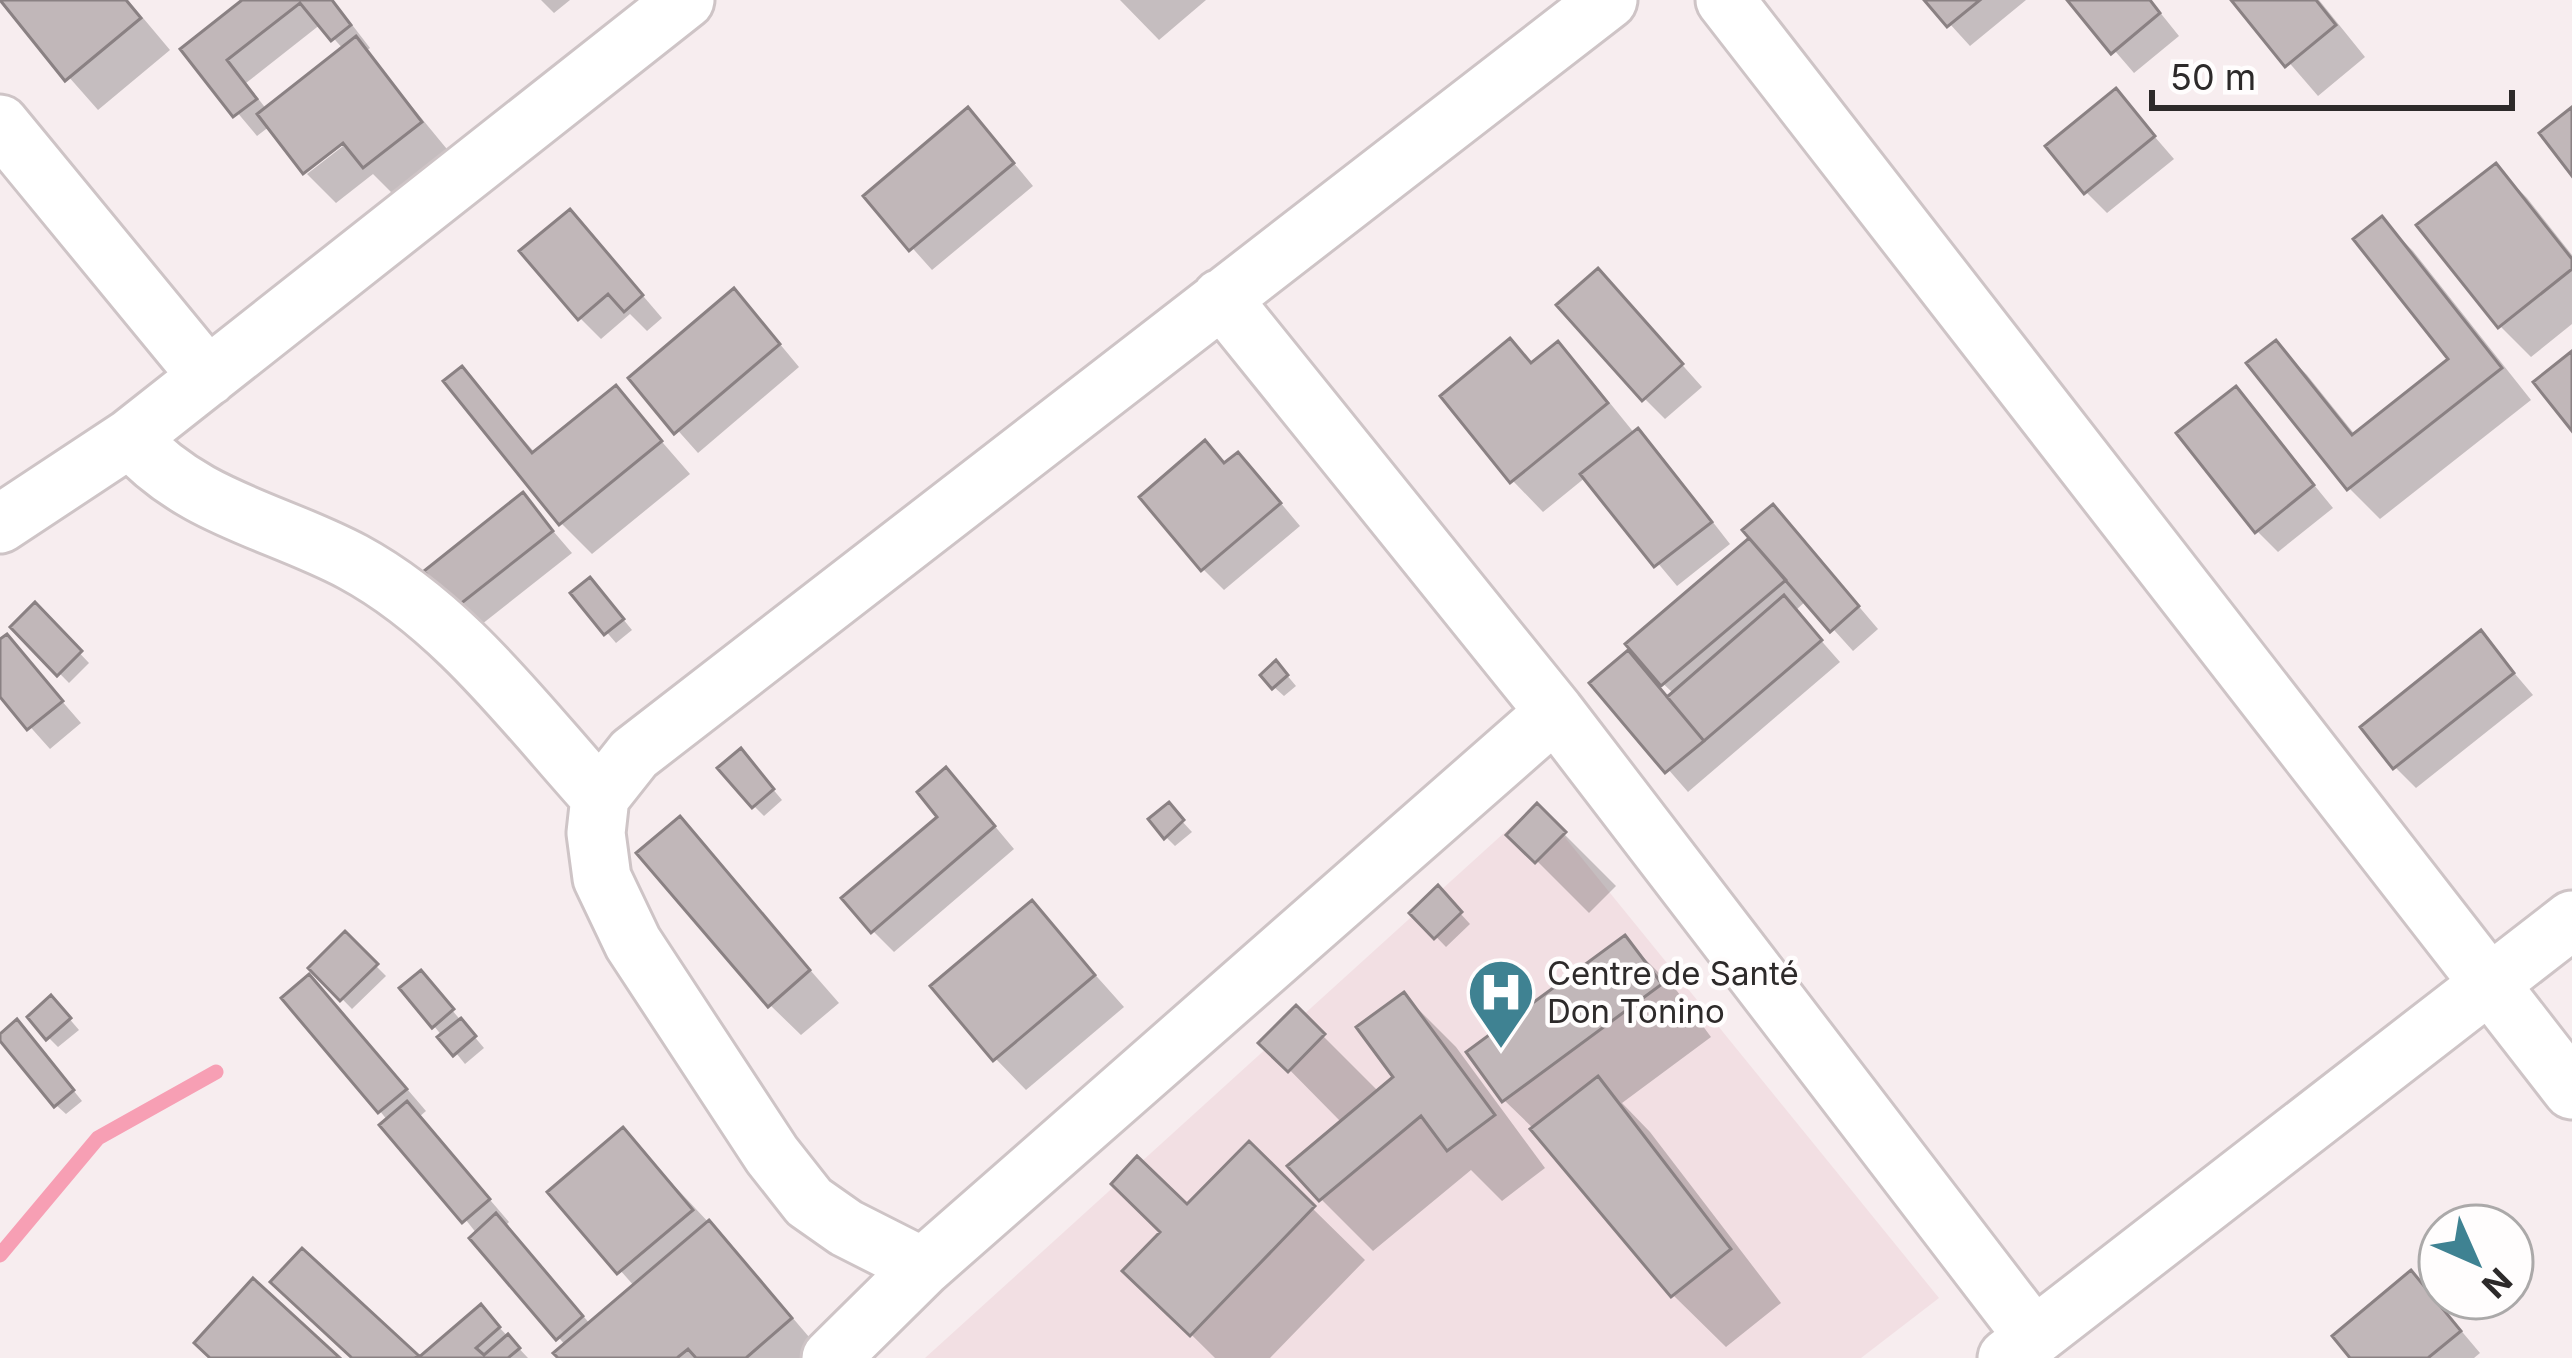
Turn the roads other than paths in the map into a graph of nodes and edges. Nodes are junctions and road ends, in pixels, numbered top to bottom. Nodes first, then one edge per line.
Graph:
1 (685, 0) edge
2 (1609, 0) edge
3 (1725, 0) edge
4 (0, 124) edge
5 (1222, 298) junction
6 (208, 377) junction
7 (130, 439) junction
8 (0, 524) edge
9 (1555, 712) junction
10 (600, 797) junction
11 (2572, 920) edge
12 (2490, 982) junction
13 (2572, 1090) edge
14 (923, 1267) junction
15 (2020, 1347) edge
16 (831, 1358) edge

1 - 6 street
2 - 5 street
3 - 12 street
4 - 6 street
5 - 9 street
5 - 10 street
6 - 7 street
7 - 8 street
7 - 10 street
9 - 14 street
9 - 15 street
10 - 14 street
11 - 12 street
12 - 13 street
12 - 15 street
14 - 16 street

